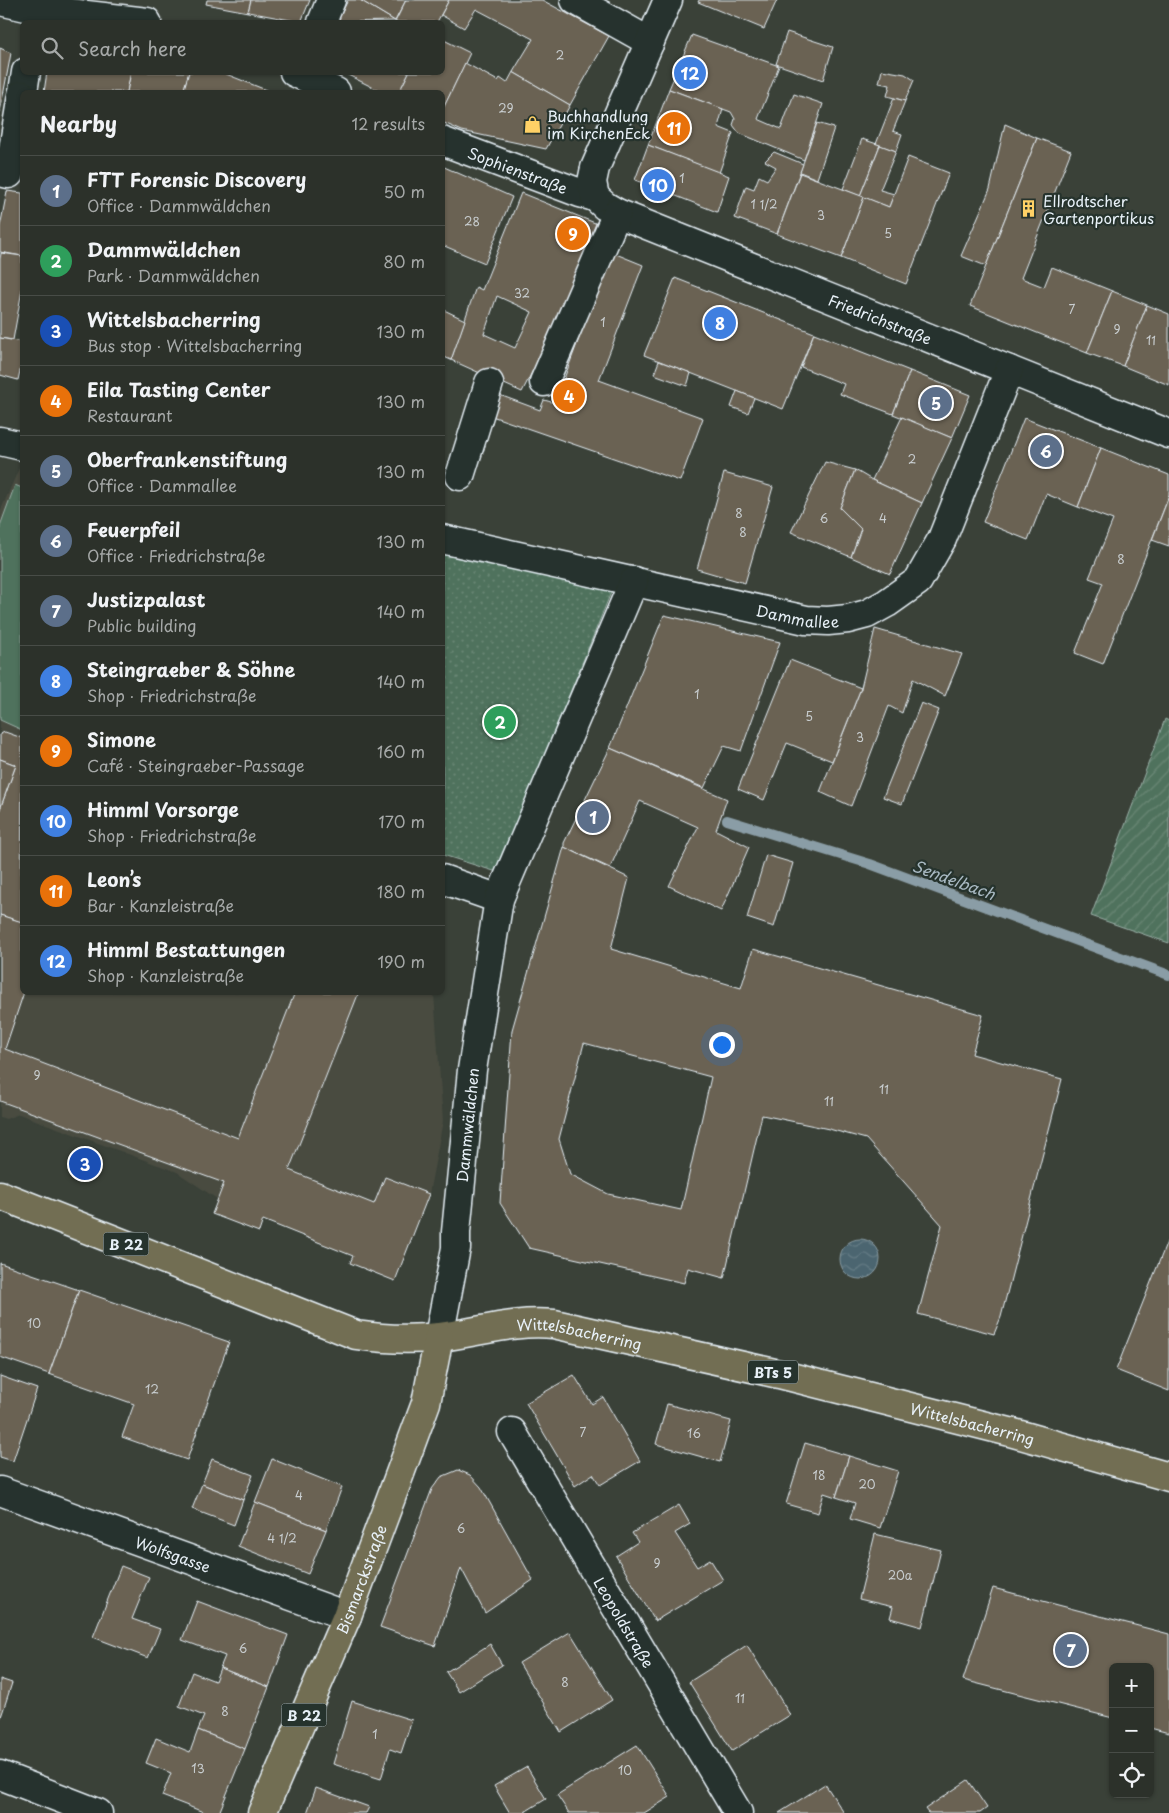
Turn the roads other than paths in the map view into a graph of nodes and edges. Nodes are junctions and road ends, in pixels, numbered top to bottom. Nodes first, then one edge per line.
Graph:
1 (331, 0) edge
2 (576, 0) edge
3 (668, 0) edge
4 (0, 1) edge
5 (34, 16) edge
6 (109, 20) edge
7 (323, 20) edge
8 (650, 42) junction
9 (26, 75) edge
10 (303, 75) edge
11 (24, 90) edge
12 (332, 90) edge
13 (20, 111) edge
14 (445, 142) edge
15 (0, 172) edge
16 (595, 197) junction
17 (617, 213) junction
18 (1009, 370) junction
19 (544, 382) dead end
20 (489, 383) dead end
21 (1169, 434) edge
22 (0, 441) edge
23 (20, 446) edge
24 (460, 476) dead end
25 (445, 540) edge
26 (634, 581) junction
27 (445, 880) edge
28 (499, 899) junction
29 (0, 1195) edge
30 (439, 1337) junction
31 (512, 1432) dead end
32 (1169, 1478) edge
33 (0, 1491) edge
34 (346, 1616) junction
35 (0, 1775) edge
36 (98, 1813) edge
37 (262, 1813) edge
38 (738, 1813) edge

1 - 7 street
2 - 8 street
3 - 8 street
4 - 5 street
5 - 6 street
8 - 16 street
9 - 11 street
10 - 12 street
13 - 15 street
14 - 16 street, Sophienstraße
16 - 17 street, Friedrichstraße
17 - 18 street, Friedrichstraße
17 - 19 street
18 - 21 street, Friedrichstraße
18 - 26 street, Dammallee
20 - 24 street
22 - 23 street
25 - 26 street, Dammallee
26 - 28 street, Dammwäldchen
27 - 28 street
28 - 30 street, Dammwäldchen
29 - 30 main road, Wittelsbacherring / B 22
30 - 32 main road, Wittelsbacherring / BTs 5
30 - 34 main road, Bismarckstraße / B 22
31 - 38 street, Leopoldstraße
33 - 34 street, Wolfsgasse
34 - 37 main road, Bismarckstraße / B 22
35 - 36 street

